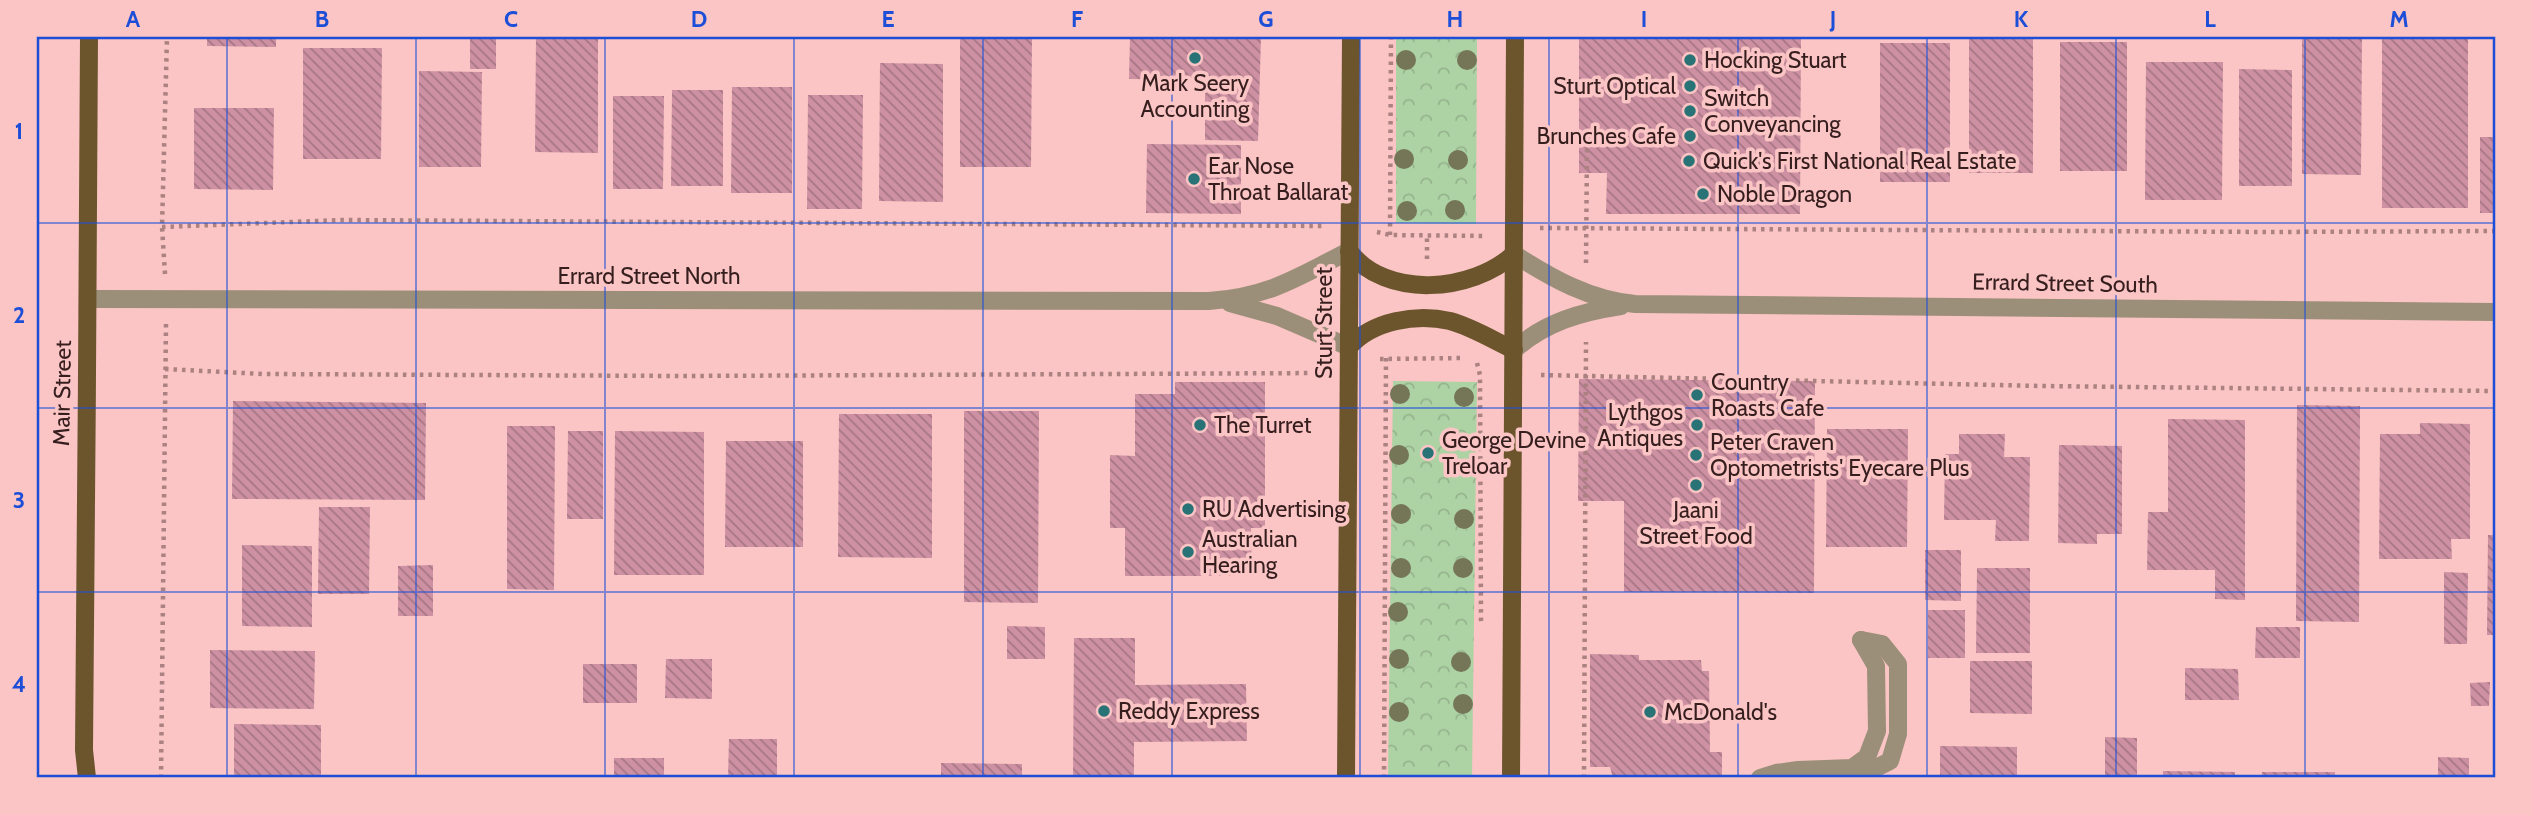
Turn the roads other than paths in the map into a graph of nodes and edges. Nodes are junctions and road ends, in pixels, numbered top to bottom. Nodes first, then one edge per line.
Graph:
1 (89, 37) edge
2 (1351, 37) edge
3 (1516, 37) edge
4 (1349, 251) junction
5 (1514, 254) junction
6 (89, 299) junction
7 (1209, 301) junction
8 (1635, 304) junction
9 (2495, 312) edge
10 (1349, 347) junction
11 (1514, 350) junction
12 (1861, 640) dead end
13 (84, 750) junction
14 (79, 778) edge
15 (87, 778) edge
16 (1346, 778) edge
17 (1511, 778) edge
18 (1760, 778) edge

1 - 6 main road, Mair Street
2 - 4 main road, Sturt Street
3 - 5 main road
4 - 5 main road
4 - 7 street, Errard Street North
4 - 10 main road, Sturt Street
5 - 8 street, Errard Street South
5 - 11 main road
6 - 7 street, Errard Street North
6 - 13 main road, Mair Street
7 - 10 street, Errard Street North
8 - 9 street, Errard Street South
8 - 11 street, Errard Street South
10 - 11 main road
10 - 16 main road, Sturt Street
11 - 17 main road
12 - 18 street
13 - 14 main road, Mair Street
13 - 15 main road, Mair Street

